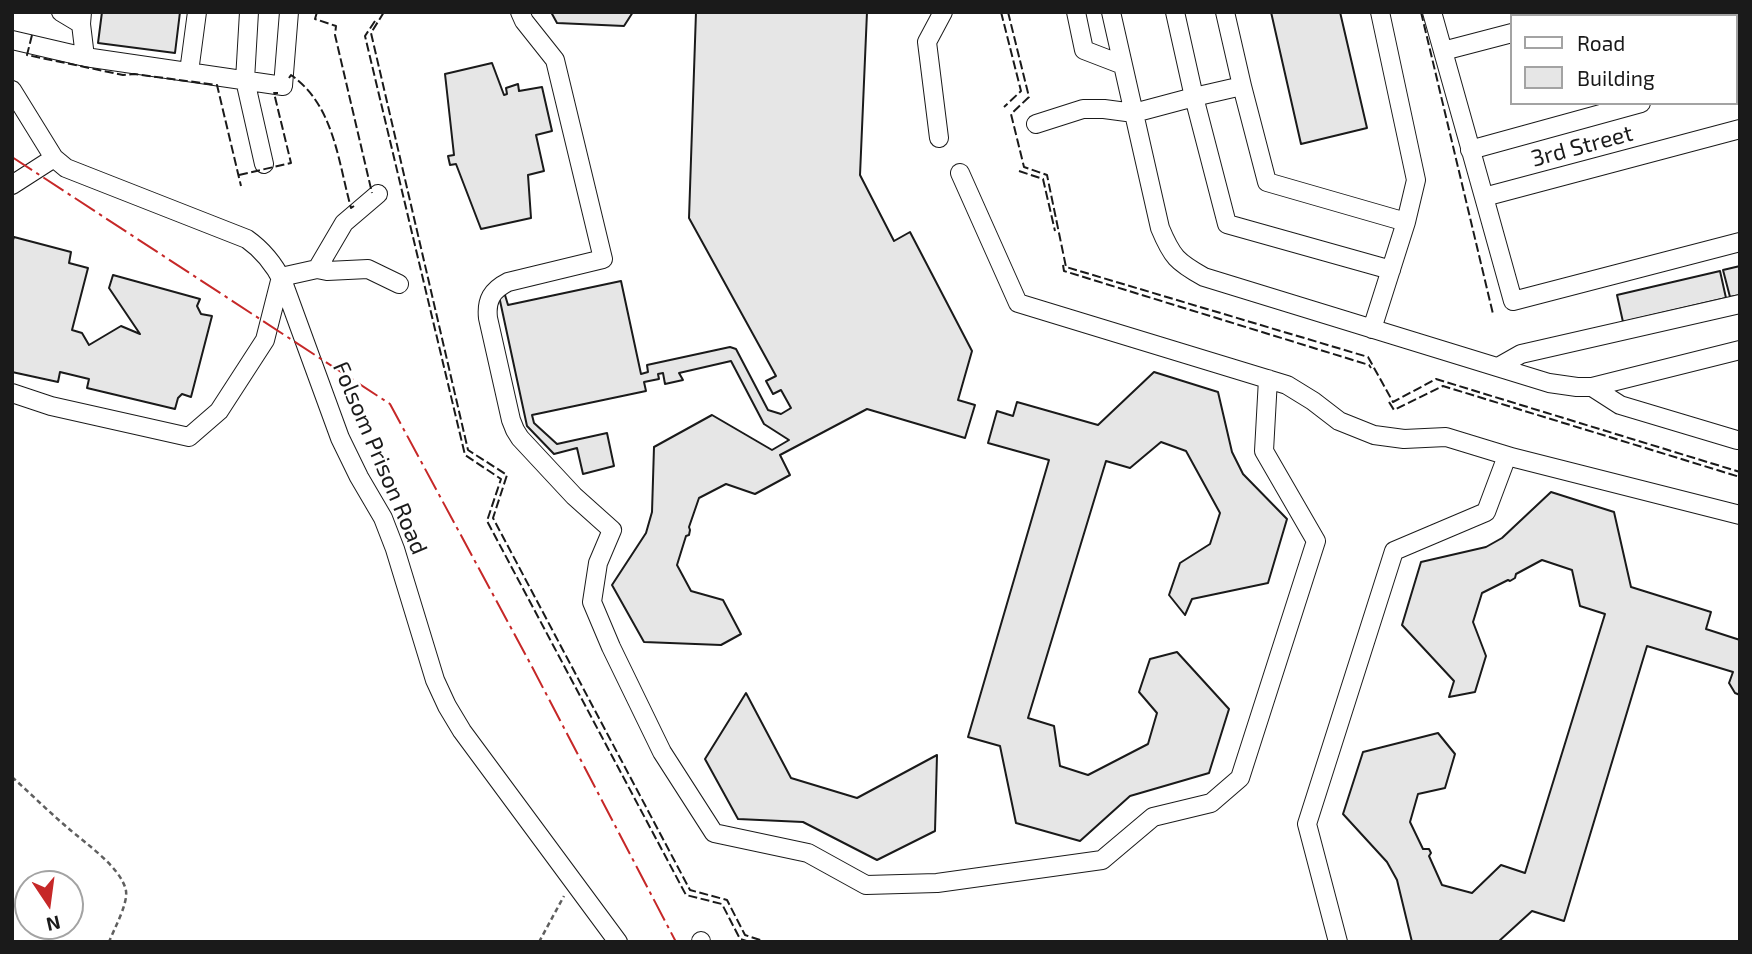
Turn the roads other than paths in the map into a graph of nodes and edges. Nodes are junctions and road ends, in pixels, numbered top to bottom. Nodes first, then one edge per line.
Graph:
1 (61, 12) edge
2 (197, 12) edge
3 (249, 12) edge
4 (289, 12) edge
5 (520, 12) edge
6 (943, 12) edge
7 (1076, 12) edge
8 (1111, 12) edge
9 (1175, 12) edge
10 (1225, 12) edge
11 (1380, 12) edge
12 (1432, 12) edge
13 (82, 18) edge
14 (1510, 34) edge
15 (12, 40) edge
16 (1443, 51) junction
17 (85, 57) junction
18 (1123, 65) junction
19 (189, 72) junction
20 (245, 80) junction
21 (1242, 86) junction
22 (12, 90) edge
23 (1194, 97) junction
24 (1634, 105) edge
25 (1134, 113) junction
26 (1037, 124) dead end
27 (1740, 129) edge
28 (939, 138) dead end
29 (1470, 150) junction
30 (54, 158) junction
31 (264, 164) dead end
32 (960, 173) dead end
33 (12, 185) edge
34 (379, 194) dead end
35 (1484, 197) junction
36 (1406, 222) junction
37 (1740, 242) edge
38 (317, 269) junction
39 (1391, 270) junction
40 (281, 277) junction
41 (399, 284) dead end
42 (1740, 304) edge
43 (1372, 329) junction
44 (1740, 350) edge
45 (1498, 367) junction
46 (1268, 379) junction
47 (1592, 387) junction
48 (12, 393) edge
49 (1740, 440) edge
50 (1518, 459) junction
51 (1740, 515) edge
52 (618, 942) edge
53 (1338, 942) edge

1 - 13 street
2 - 19 street
3 - 20 street
4 - 20 street
5 - 46 street
6 - 28 street
7 - 18 street
8 - 18 street
9 - 23 street
10 - 21 street
11 - 36 street
12 - 16 street
13 - 17 street
14 - 16 street
15 - 17 street
16 - 29 street
17 - 19 street
18 - 25 street
19 - 20 street
20 - 31 street
21 - 23 street
21 - 36 street
22 - 30 street, Folsom Prison Road
23 - 25 street
23 - 39 street
24 - 29 street
25 - 26 street
25 - 43 street
27 - 35 street, 3rd Street
29 - 35 street
30 - 33 street
30 - 40 street, Folsom Prison Road
32 - 46 street
34 - 38 street
35 - 37 street
36 - 39 street
38 - 40 street
38 - 41 street
39 - 43 street
40 - 48 street
40 - 52 street, Folsom Prison Road
42 - 45 street
43 - 45 street
44 - 47 street
45 - 47 street
46 - 50 street
47 - 49 street
50 - 51 street
50 - 53 street

